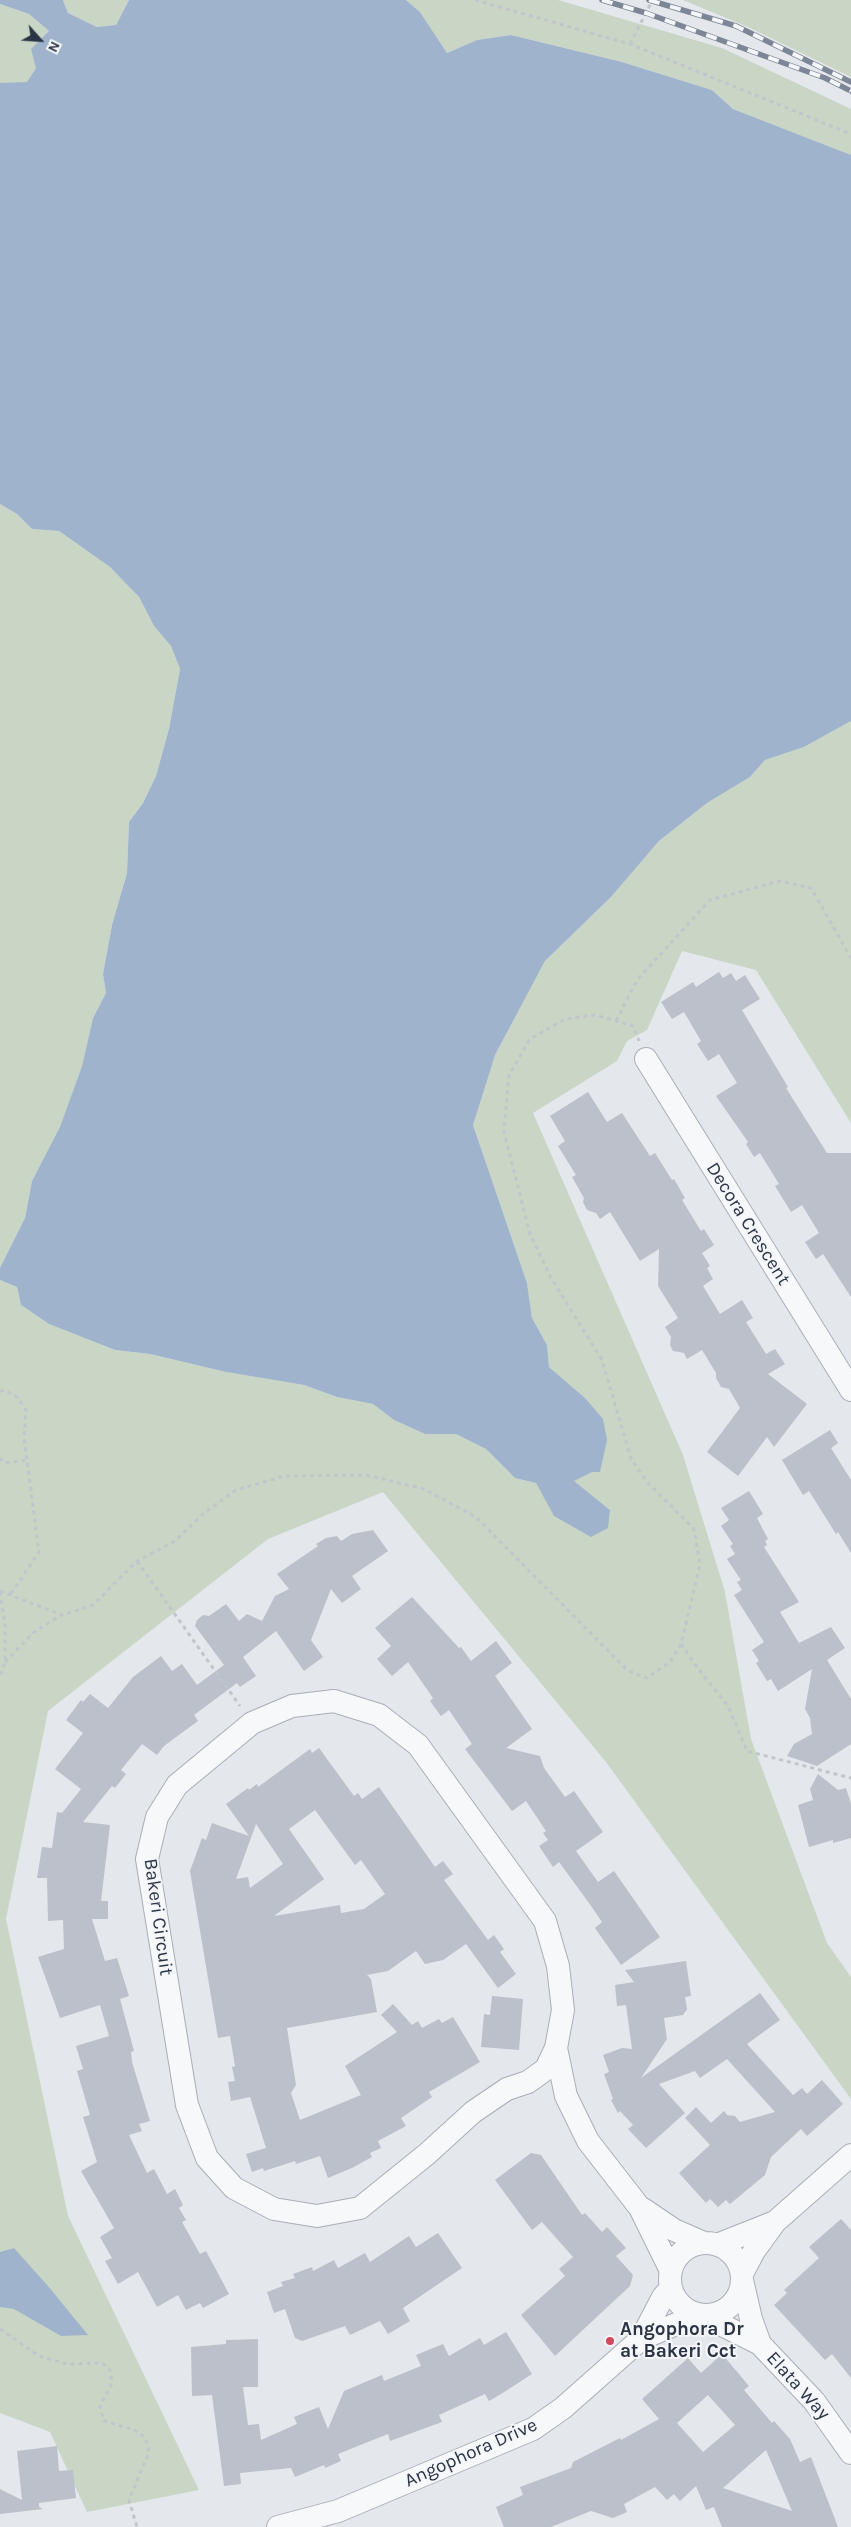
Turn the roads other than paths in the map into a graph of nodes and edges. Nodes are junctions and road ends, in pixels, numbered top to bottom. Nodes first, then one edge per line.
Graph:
1 (646, 1059) road end
2 (851, 1390) edge
3 (556, 2048) junction
4 (851, 2155) edge
5 (640, 2208) junction
6 (775, 2222) junction
7 (711, 2244) junction
8 (742, 2277) junction
9 (671, 2279) junction
10 (698, 2314) junction
11 (642, 2339) junction
12 (760, 2344) junction
13 (851, 2453) edge
14 (340, 2519) edge
15 (278, 2527) edge

1 - 2 street, Decora Crescent
3 - 3 street, Bakeri Circuit
3 - 5 street, Bakeri Circuit
4 - 6 street
5 - 7 street, Bakeri Circuit
5 - 9 street, Bakeri Circuit
6 - 7 street
6 - 8 street
7 - 8 street
7 - 9 street
8 - 10 street
8 - 12 street, Elata Way
9 - 10 street
9 - 11 street, Angophora Drive
10 - 11 street, Angophora Drive
10 - 12 street, Elata Way
11 - 14 street, Angophora Drive
12 - 13 street, Elata Way
14 - 15 street, Angophora Drive

